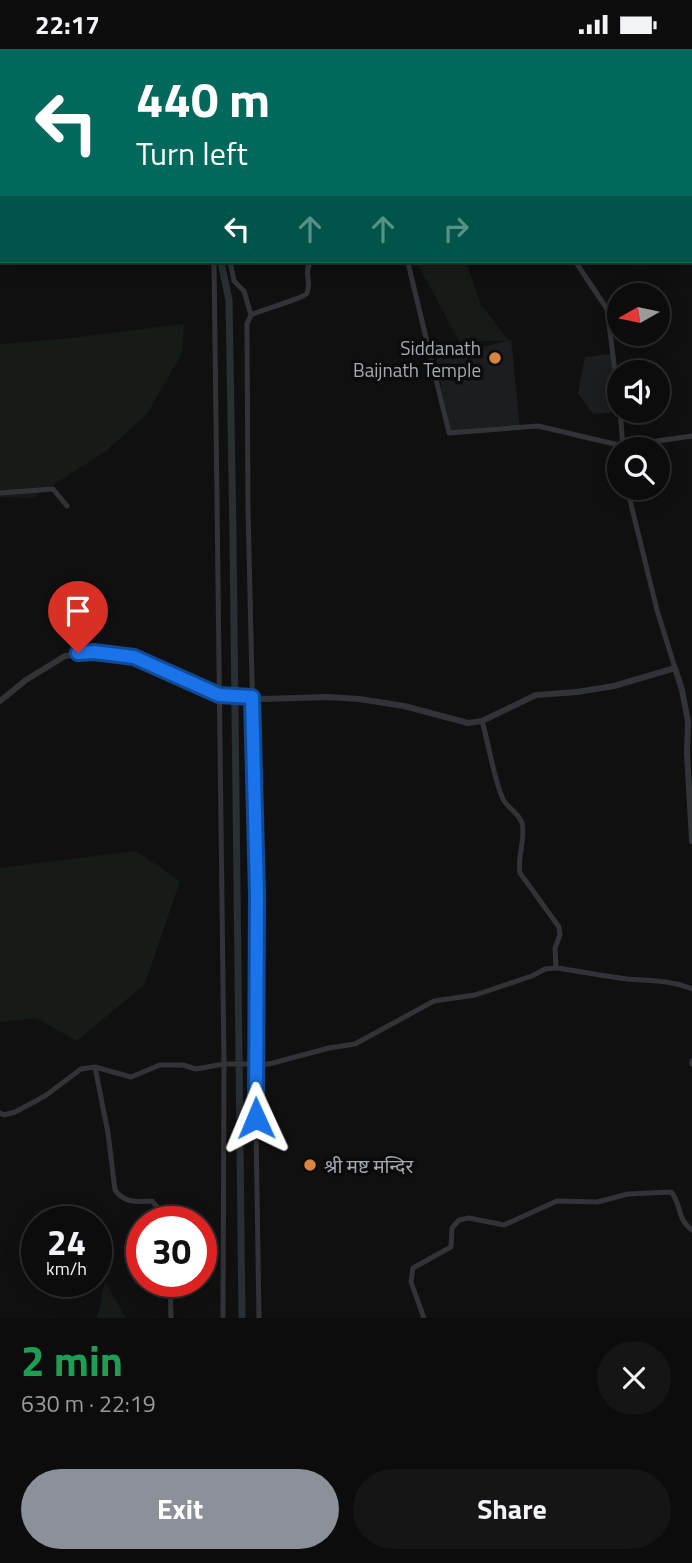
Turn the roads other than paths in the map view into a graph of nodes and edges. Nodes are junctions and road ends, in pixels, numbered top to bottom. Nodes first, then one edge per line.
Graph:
1 (214, 263) edge
2 (230, 263) edge
3 (310, 263) edge
4 (408, 263) dead end
5 (576, 263) edge
6 (251, 315) junction
7 (614, 360) edge
8 (692, 436) edge
9 (670, 440) edge
10 (607, 444) edge
11 (0, 493) edge
12 (630, 500) edge
13 (67, 506) dead end
14 (675, 668) junction
15 (223, 695) junction
16 (250, 696) junction
17 (0, 701) edge
18 (482, 721) junction
19 (692, 841) edge
20 (556, 968) junction
21 (692, 989) edge
22 (254, 1064) junction
23 (226, 1065) junction
24 (95, 1067) junction
25 (0, 1113) edge
26 (156, 1206) edge
27 (692, 1230) edge
28 (170, 1297) edge
29 (171, 1318) edge
30 (223, 1318) edge
31 (259, 1318) edge
32 (424, 1318) edge

1 - 15 street
2 - 6 street
3 - 6 street
4 - 10 street
5 - 7 street
6 - 16 street
8 - 9 street
11 - 13 street
12 - 14 street
14 - 18 street
14 - 19 street
15 - 16 street
15 - 17 street
15 - 23 street
16 - 18 street
16 - 22 street
18 - 20 street
20 - 21 street
20 - 22 street
22 - 23 street
22 - 31 street
23 - 24 street
23 - 30 street
24 - 25 street
24 - 26 street
27 - 32 street
28 - 29 street

